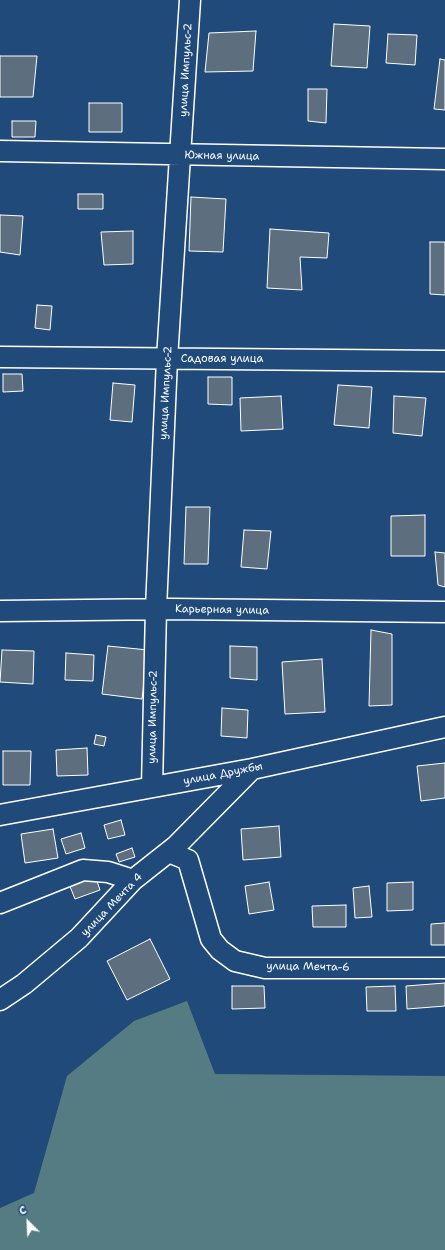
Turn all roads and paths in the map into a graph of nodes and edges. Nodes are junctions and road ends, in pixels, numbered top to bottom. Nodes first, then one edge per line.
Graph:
1 (190, 0) edge
2 (0, 151) edge
3 (181, 155) junction
4 (445, 160) edge
5 (0, 357) edge
6 (167, 359) junction
7 (445, 361) edge
8 (156, 609) junction
9 (0, 611) edge
10 (445, 612) edge
11 (445, 727) edge
12 (252, 768) junction
13 (152, 787) junction
14 (0, 815) edge
15 (169, 852) junction
16 (133, 880) junction
17 (0, 903) edge
18 (445, 968) edge
19 (0, 1000) edge

1 - 3 street, улица Импульс-2
2 - 3 street, Южная улица
3 - 4 street, Южная улица
3 - 6 street, улица Импульс-2
5 - 6 street, Садовая улица
6 - 7 street, Садовая улица
6 - 8 street, улица Импульс-2
8 - 9 street, Карьерная улица
8 - 10 street, Карьерная улица
8 - 13 street, улица Импульс-2
11 - 12 street, улица Дружбы
12 - 13 street, улица Дружбы
12 - 15 street, улица Мечта 4
13 - 14 street, улица Дружбы
15 - 16 street, улица Мечта 4
15 - 18 street, улица Мечта-6
16 - 17 street
16 - 19 street, улица Мечта 4

